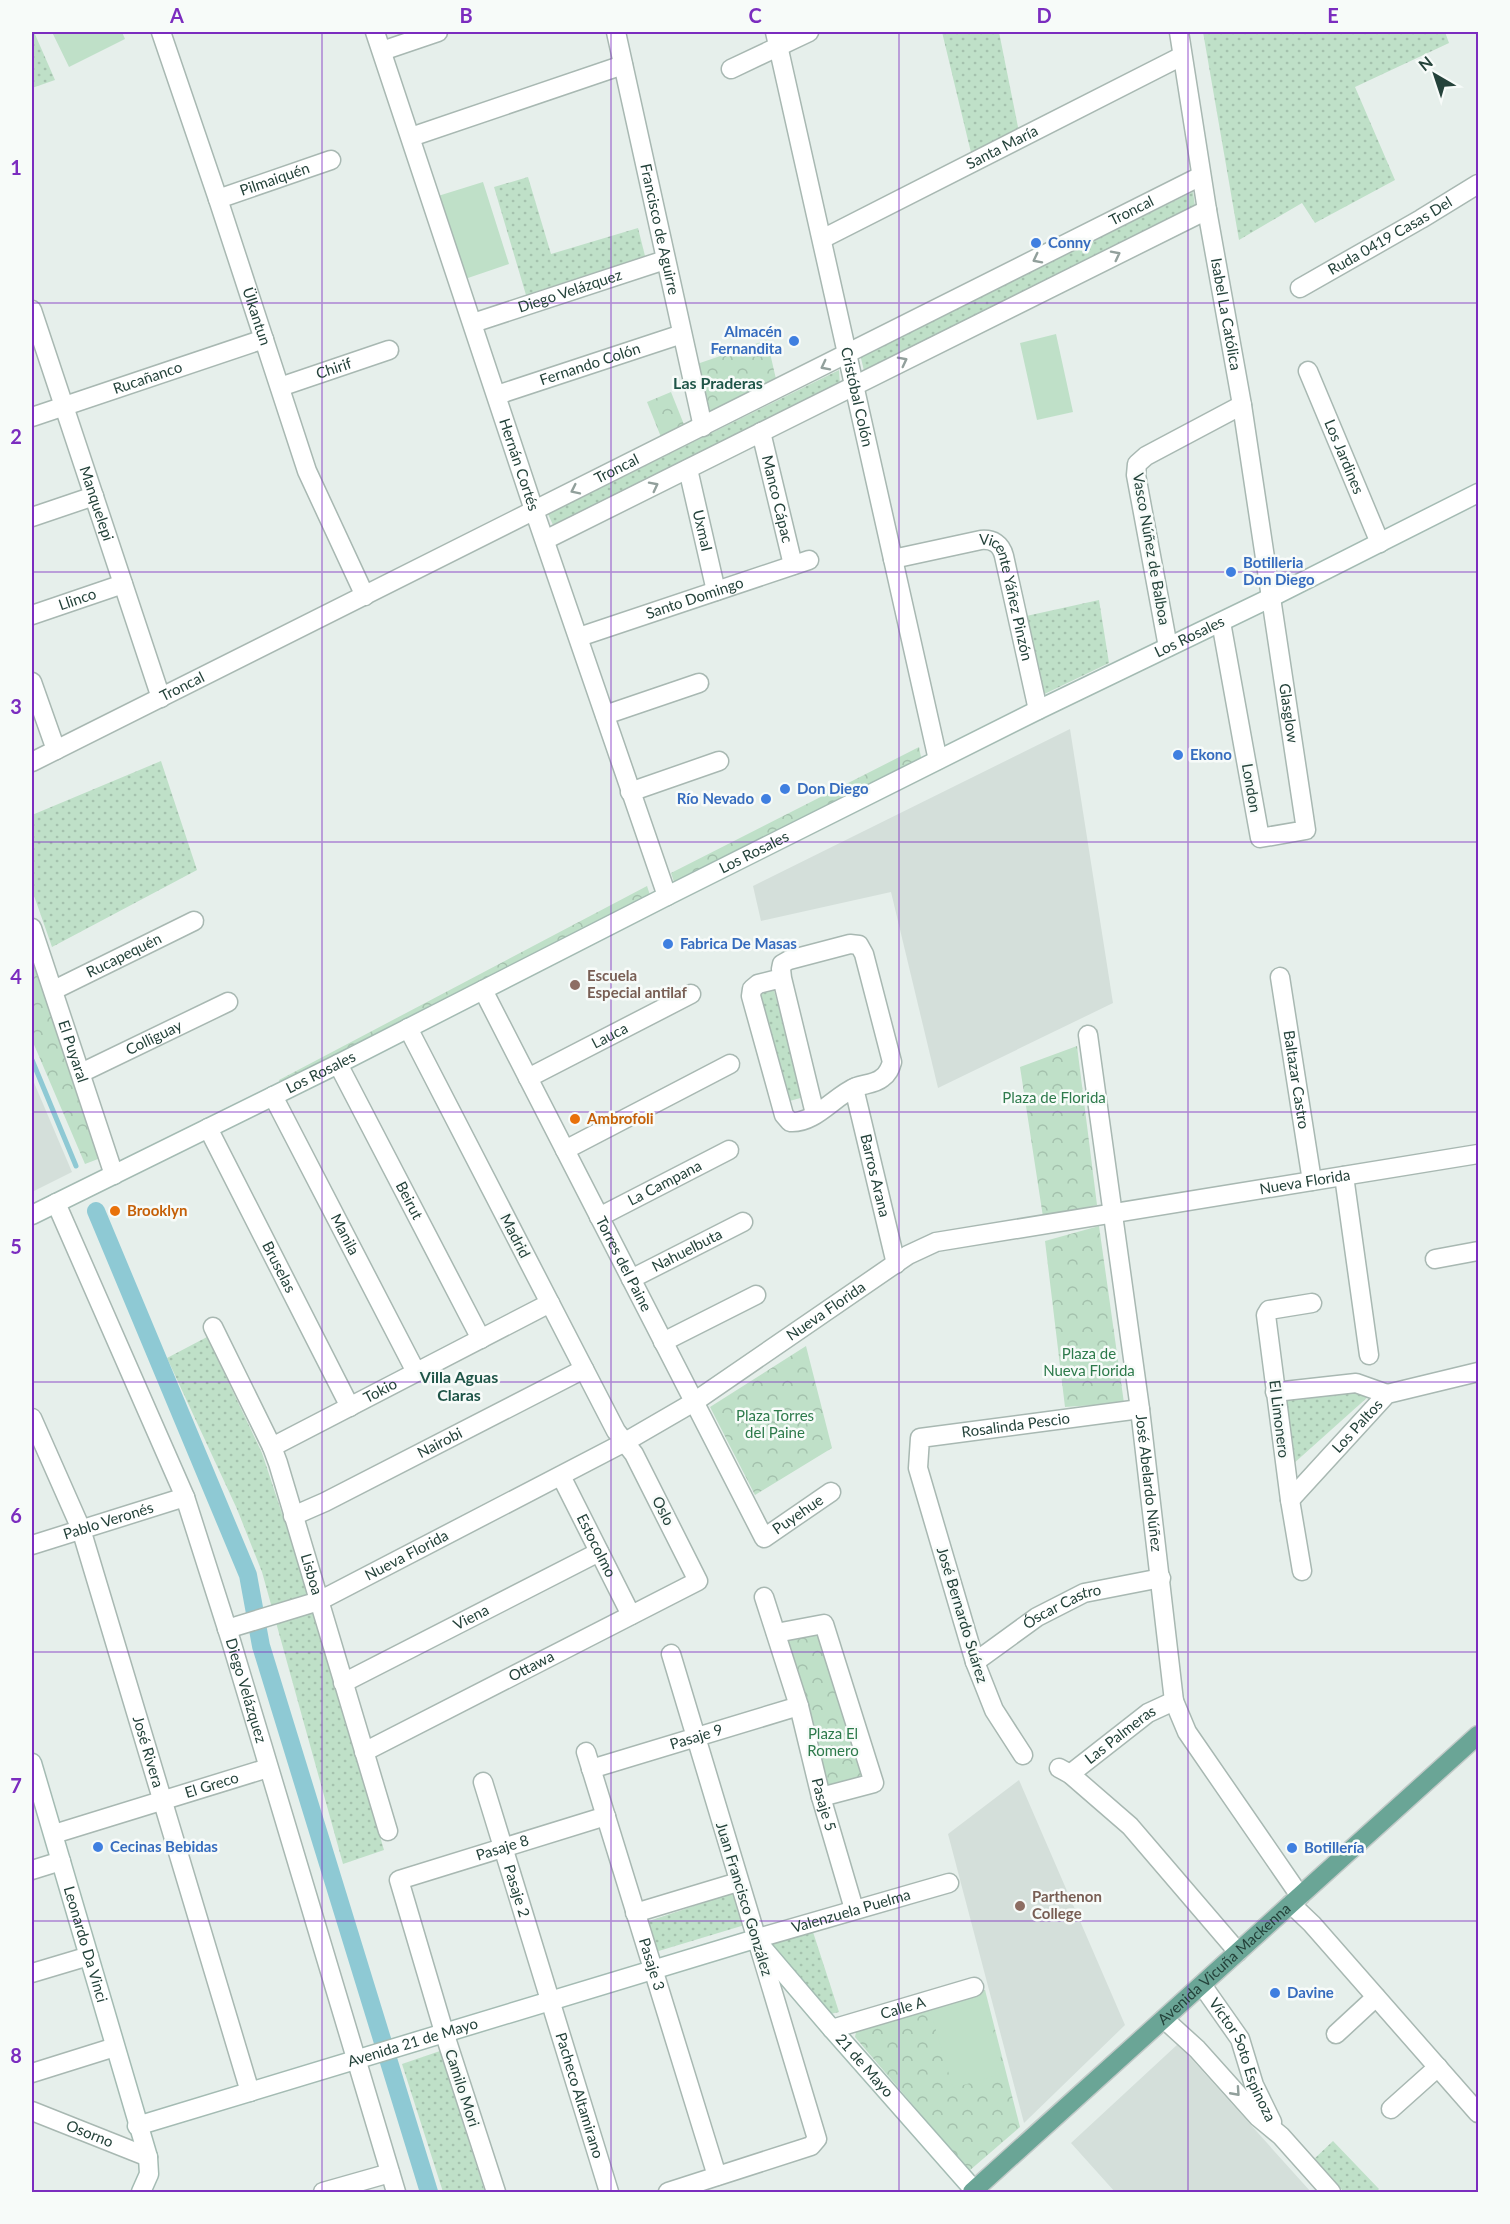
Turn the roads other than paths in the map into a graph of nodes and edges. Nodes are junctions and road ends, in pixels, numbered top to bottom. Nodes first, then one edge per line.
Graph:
1 (161, 32) edge
2 (375, 32) edge
3 (438, 32) edge
4 (615, 32) edge
5 (809, 32) edge
6 (1179, 32) edge
7 (777, 39) edge
8 (382, 51) junction
9 (1182, 56) junction
10 (623, 66) junction
11 (731, 69) dead end
12 (411, 137) junction
13 (331, 160) dead end
14 (1201, 176) junction
15 (1479, 184) edge
16 (218, 199) junction
17 (1207, 210) junction
18 (822, 239) junction
19 (666, 260) junction
20 (1300, 288) dead end
21 (32, 312) edge
22 (473, 322) junction
23 (682, 334) junction
24 (264, 339) junction
25 (389, 350) dead end
26 (848, 355) junction
27 (1308, 371) dead end
28 (855, 386) junction
29 (280, 387) junction
30 (497, 395) junction
31 (1242, 405) junction
32 (63, 406) junction
33 (32, 417) edge
34 (703, 427) junction
35 (761, 432) junction
36 (688, 469) junction
37 (1479, 493) edge
38 (93, 496) junction
39 (534, 510) junction
40 (32, 517) edge
41 (545, 540) junction
42 (1380, 543) junction
43 (894, 559) junction
44 (801, 563) joint
45 (123, 584) junction
46 (716, 591) junction
47 (365, 596) junction
48 (1270, 598) junction
49 (32, 615) edge
50 (1221, 622) junction
51 (579, 637) junction
52 (1168, 647) junction
53 (32, 681) edge
54 (699, 683) dead end
55 (161, 698) junction
56 (1038, 710) junction
57 (605, 715) junction
58 (56, 750) junction
59 (938, 760) junction
60 (720, 761) dead end
61 (32, 762) edge
62 (630, 792) junction
63 (1306, 830) joint
64 (666, 896) junction
65 (194, 921) dead end
66 (32, 928) edge
67 (1280, 977) dead end
68 (783, 978) junction
69 (54, 990) junction
70 (483, 990) junction
71 (691, 994) dead end
72 (228, 1002) dead end
73 (408, 1028) junction
74 (1088, 1035) dead end
75 (339, 1064) junction
76 (730, 1064) dead end
77 (81, 1072) junction
78 (528, 1078) junction
79 (854, 1088) junction
80 (273, 1096) junction
81 (815, 1114) junction
82 (208, 1128) junction
83 (565, 1150) junction
84 (729, 1150) dead end
85 (1479, 1154) edge
86 (114, 1175) junction
87 (1344, 1176) junction
88 (1312, 1181) junction
89 (56, 1203) junction
90 (1113, 1214) junction
91 (32, 1215) edge
92 (599, 1217) junction
93 (743, 1222) dead end
94 (1479, 1251) edge
95 (1435, 1259) dead end
96 (896, 1264) junction
97 (631, 1279) junction
98 (756, 1295) dead end
99 (550, 1304) junction
100 (1312, 1304) dead end
101 (213, 1327) dead end
102 (481, 1339) junction
103 (663, 1342) junction
104 (1369, 1355) dead end
105 (584, 1369) junction
106 (416, 1372) junction
107 (1479, 1372) edge
108 (1275, 1392) junction
109 (1387, 1394) junction
110 (694, 1402) junction
111 (350, 1407) junction
112 (1140, 1409) junction
113 (32, 1418) edge
114 (625, 1442) junction
115 (272, 1447) junction
116 (918, 1468) joint
117 (561, 1476) junction
118 (831, 1492) dead end
119 (185, 1497) junction
120 (1290, 1500) junction
121 (293, 1516) junction
122 (81, 1529) junction
123 (764, 1538) joint
124 (32, 1545) edge
125 (599, 1551) junction
126 (1302, 1571) dead end
127 (1161, 1578) junction
128 (698, 1581) joint
129 (764, 1597) dead end
130 (319, 1601) junction
131 (631, 1615) junction
132 (234, 1627) junction
133 (776, 1633) junction
134 (671, 1654) dead end
135 (975, 1662) junction
136 (343, 1683) junction
137 (1174, 1701) junction
138 (800, 1706) junction
139 (1479, 1735) edge
140 (696, 1738) junction
141 (364, 1752) junction
142 (1023, 1755) dead end
143 (589, 1760) joint
144 (32, 1767) edge
145 (268, 1768) junction
146 (483, 1782) dead end
147 (821, 1797) junction
148 (163, 1800) junction
149 (606, 1816) junction
150 (387, 1832) dead end
151 (54, 1834) junction
152 (503, 1848) junction
153 (61, 1861) junction
154 (32, 1870) edge
155 (399, 1880) joint
156 (738, 1882) junction
157 (949, 1883) dead end
158 (1295, 1900) junction
159 (854, 1909) junction
160 (635, 1913) junction
161 (755, 1939) junction
162 (1238, 1952) junction
163 (89, 1956) junction
164 (652, 1970) junction
165 (32, 1973) edge
166 (1202, 1985) junction
167 (974, 1987) dead end
168 (1377, 1997) junction
169 (549, 2000) junction
170 (1164, 2019) junction
171 (832, 2029) junction
172 (444, 2032) junction
173 (1336, 2034) dead end
174 (115, 2047) junction
175 (362, 2058) junction
176 (1438, 2067) junction
177 (32, 2073) edge
178 (250, 2092) junction
179 (1391, 2109) dead end
180 (32, 2111) edge
181 (1479, 2114) edge
182 (137, 2126) junction
183 (1281, 2136) junction
184 (147, 2157) junction
185 (390, 2173) junction
186 (717, 2176) junction
187 (974, 2192) edge
188 (141, 2193) edge
189 (323, 2193) edge
190 (396, 2193) edge
191 (496, 2193) edge
192 (609, 2193) edge
193 (668, 2193) edge
194 (1331, 2193) edge

1 - 16 street, Ülkantun
2 - 8 street, Hernán Cortés
3 - 8 street
4 - 10 street, Francisco de Aguirre
5 - 7 street
6 - 9 street, Isabel La Católica
7 - 11 street
7 - 18 street, Cristóbal Colón
8 - 12 street, Hernán Cortés
9 - 14 street, Isabel La Católica
9 - 18 street, Santa María
10 - 12 street
10 - 19 street, Francisco de Aguirre
12 - 22 street, Hernán Cortés
13 - 16 street, Pilmaiquén
14 - 17 street, Isabel La Católica
14 -> 26 street, Troncal
15 - 20 street, Ruda 0419 Casas Del
16 - 24 street, Ülkantun
28 -> 17 street, Troncal
17 - 31 street, Isabel La Católica
18 - 26 street, Cristóbal Colón
19 - 22 street, Diego Velázquez
19 - 23 street, Francisco de Aguirre
21 - 32 street, Manquelepi
22 - 30 street, Hernán Cortés
23 - 30 street, Fernando Colón
23 - 34 street, Francisco de Aguirre
24 - 29 street, Ülkantun
24 - 32 street, Rucañanco
25 - 29 street, Chirif
26 - 28 street, Cristóbal Colón
26 -> 34 street, Troncal
27 - 42 street, Los Jardines
28 - 35 street, Troncal
28 - 43 street, Cristóbal Colón
29 - 47 street, Ülkantun
30 - 39 street, Hernán Cortés
31 - 48 street, Isabel La Católica
31 - 52 street, Vasco Núñez de Balboa
32 - 33 street, Rucañanco
32 - 38 street, Manquelepi
34 -> 39 street, Troncal
35 - 36 street, Troncal
35 - 44 street, Manco Cápac
41 -> 36 street, Troncal
36 - 46 street, Uxmal
37 - 42 street, Los Rosales
38 - 40 street
38 - 45 street, Manquelepi
39 - 41 street, Hernán Cortés
39 - 47 street, Troncal
41 - 51 street, Hernán Cortés
42 - 48 street, Los Rosales
43 - 56 street, Vicente Yáñez Pinzón
43 - 59 street, Cristóbal Colón
44 - 46 street, Santo Domingo
45 - 49 street, Llinco
45 - 55 street, Manquelepi
46 - 51 street, Santo Domingo
47 - 55 street, Troncal
48 - 50 street, Los Rosales
48 - 63 street, Glasglow
50 - 52 street, Los Rosales
50 - 63 street, London
51 - 57 street, Hernán Cortés
52 - 56 street, Los Rosales
53 - 58 street
54 - 57 street
55 - 58 street, Troncal
56 - 59 street, Los Rosales
57 - 62 street, Hernán Cortés
58 - 61 street, Troncal
59 - 64 street, Los Rosales
60 - 62 street
62 - 64 street, Hernán Cortés
64 - 70 street, Los Rosales
65 - 69 street, Rucapequén
66 - 69 street, El Puyaral
67 - 88 street, Baltazar Castro
68 - 79 street
68 - 81 street
68 - 81 street
69 - 77 street, El Puyaral
70 - 73 street, Los Rosales
70 - 78 street, Torres del Paine
71 - 78 street, Lauca
72 - 77 street, Colliguay
73 - 75 street, Los Rosales
73 - 99 street, Madrid
74 - 90 street, José Abelardo Núñez
75 - 80 street, Los Rosales
75 - 102 street, Beirut
76 - 83 street
77 - 86 street, El Puyaral
78 - 83 street, Torres del Paine
79 - 81 street
79 - 96 street, Barros Arana
80 - 82 street, Los Rosales
80 - 106 street, Manila
82 - 86 street, Los Rosales
82 - 111 street, Bruselas
83 - 92 street, Torres del Paine
84 - 92 street, La Campana
85 - 87 street, Nueva Florida
86 - 89 street, Los Rosales
87 - 88 street, Nueva Florida
87 - 104 street
88 - 90 street, Nueva Florida
89 - 91 street, Los Rosales
89 - 119 street, Diego Velázquez
90 - 96 street, Nueva Florida
90 - 112 street, José Abelardo Núñez
92 - 97 street, Torres del Paine
93 - 97 street, Nahuelbuta
94 - 95 street
96 - 110 street, Nueva Florida
97 - 103 street, Torres del Paine
98 - 103 street
99 - 102 street, Tokio
99 - 105 street, Madrid
100 - 108 street, El Limonero
101 - 115 street, Lisboa
102 - 106 street, Tokio
103 - 110 street, Torres del Paine
105 - 114 street, Madrid
105 - 121 street, Nairobi
106 - 111 street, Tokio
107 - 109 street, Los Paltos
108 - 109 street
108 - 120 street, El Limonero
109 - 120 street, Los Paltos
110 - 114 street, Nueva Florida
110 - 123 street, Torres del Paine
111 - 115 street, Tokio
112 - 116 street, Rosalinda Pescio
112 - 127 street, José Abelardo Núñez
113 - 122 street, José Rivera
114 - 117 street, Nueva Florida
114 - 128 street, Oslo
115 - 121 street, Lisboa
116 - 135 street, José Bernardo Suárez
117 - 125 street, Estocolmo
117 - 130 street, Nueva Florida
118 - 123 street, Puyehue
119 - 122 street, Pablo Veronés
119 - 132 street, Diego Velázquez
120 - 126 street, El Limonero
121 - 130 street, Lisboa
122 - 124 street, Pablo Veronés
122 - 148 street, José Rivera
125 - 131 street, Estocolmo
125 - 136 street, Viena
127 - 135 street, Óscar Castro
127 - 137 street, José Abelardo Núñez
128 - 131 street, Ottawa
129 - 133 street, Pasaje 5
130 - 132 street, Nueva Florida
130 - 136 street, Lisboa
131 - 141 street, Ottawa
132 - 145 street, Diego Velázquez
133 - 138 street, Pasaje 5
133 - 147 street
134 - 140 street, Juan Francisco González
135 - 142 street, José Bernardo Suárez
136 - 141 street, Lisboa
137 - 158 street, José Abelardo Núñez
137 - 162 street, Las Palmeras
138 - 140 street, Pasaje 9
138 - 147 street, Pasaje 5
139 - 158 main road, Avenida Vicuña Mackenna
140 - 143 street, Pasaje 9
140 - 156 street, Juan Francisco González
141 - 150 street, Lisboa
143 - 149 street, Pasaje 3
144 - 151 street, Leonardo Da Vinci
145 - 148 street, El Greco
145 - 175 street, Diego Velázquez
146 - 152 street, Pasaje 2
147 - 159 street, Pasaje 5
148 - 151 street, El Greco
148 - 178 street, José Rivera
149 - 152 street, Pasaje 8
149 - 160 street, Pasaje 3
151 - 153 street, Leonardo Da Vinci
152 - 155 street, Pasaje 8
152 - 169 street, Pasaje 2
153 - 154 street
153 - 163 street, Leonardo Da Vinci
155 - 172 street, Camilo Mori
156 - 160 street
156 - 161 street, Juan Francisco González
157 - 159 street, Valenzuela Puelma
158 - 162 main road, Avenida Vicuña Mackenna
158 - 168 street, José Abelardo Núñez
159 - 161 street, Valenzuela Puelma
160 - 164 street, Pasaje 3
161 - 164 street, Avenida 21 de Mayo
161 - 171 street, 21 de Mayo
161 - 186 street, Juan Francisco González
162 - 166 main road, Avenida Vicuña Mackenna
163 - 165 street
163 - 174 street, Leonardo Da Vinci
164 - 169 street, Avenida 21 de Mayo
164 - 186 street, Pasaje 3
166 - 170 main road, Avenida Vicuña Mackenna
166 - 183 street, Víctor Soto Espinoza
167 - 171 street, Calle A
168 - 173 street
168 - 176 street, José Abelardo Núñez
169 - 172 street, Avenida 21 de Mayo
169 - 192 street, Pacheco Altamirano
170 -> 183 street, Víctor Soto Espinoza
170 - 187 main road, Avenida Vicuña Mackenna
171 - 187 street, 21 de Mayo
172 - 175 street, Avenida 21 de Mayo
172 - 191 street, Camilo Mori
174 - 177 street
174 - 182 street, Leonardo Da Vinci
175 - 178 street, Avenida 21 de Mayo
175 - 185 street, Diego Velázquez
176 - 179 street
176 - 181 street, José Abelardo Núñez
178 - 182 street, Avenida 21 de Mayo
180 - 184 street, Osorno
182 - 184 street
183 - 194 street, Víctor Soto Espinoza
184 - 188 street
185 - 189 street
185 - 190 street, Diego Velázquez
186 - 193 street

